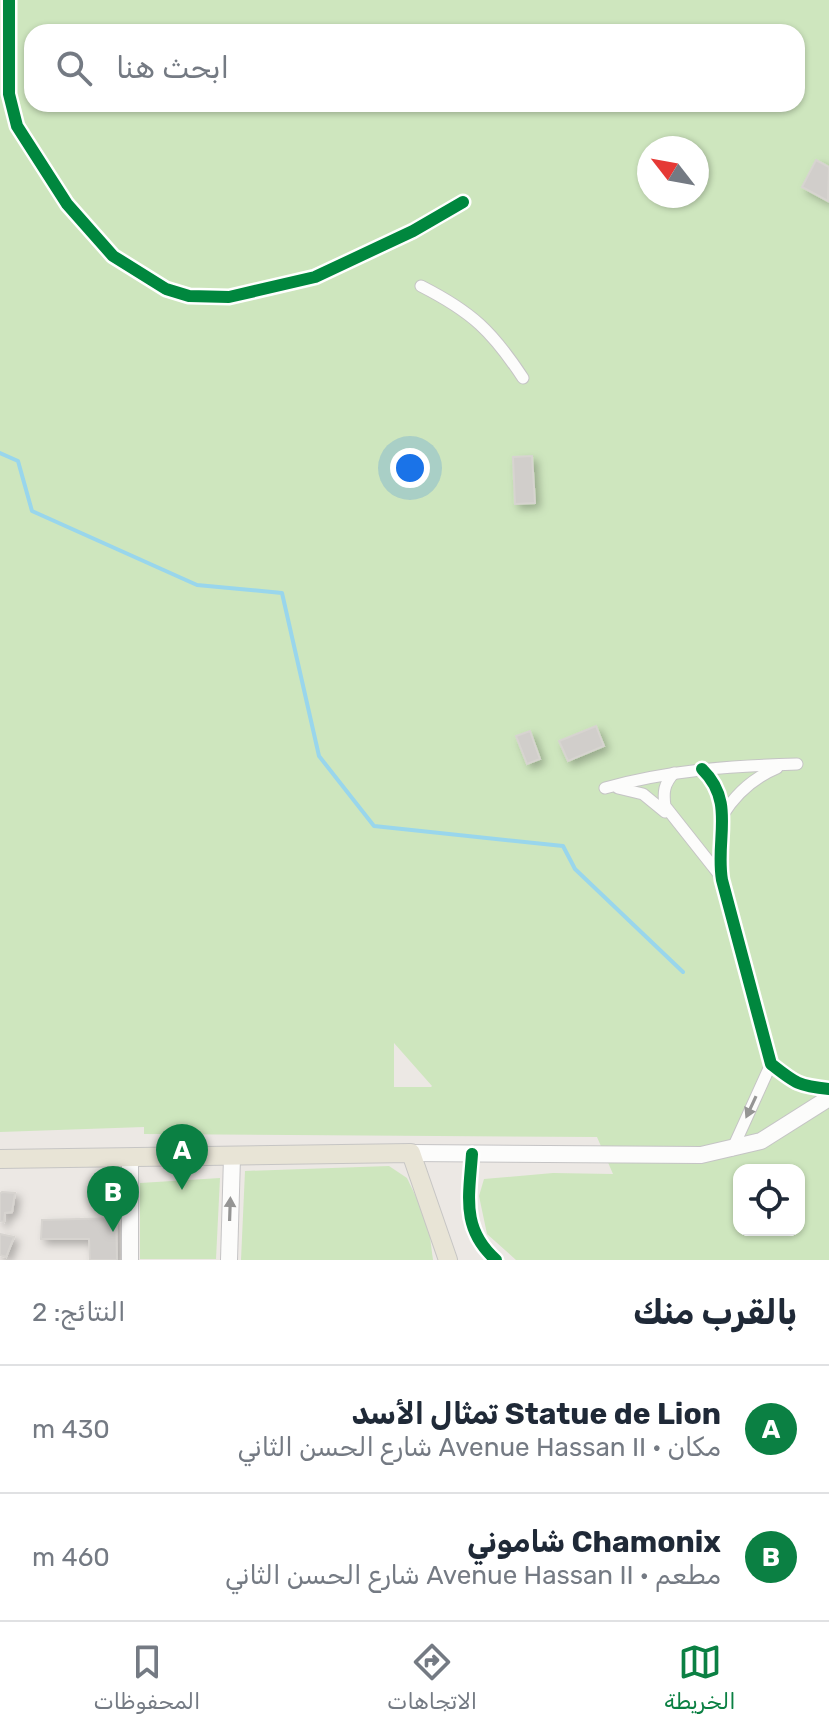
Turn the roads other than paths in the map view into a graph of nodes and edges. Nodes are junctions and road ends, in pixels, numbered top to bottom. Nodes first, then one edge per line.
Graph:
1 (9, 0) edge
2 (463, 202) dead end
3 (421, 286) dead end
4 (523, 378) dead end
5 (702, 769) junction
6 (674, 773) junction
7 (722, 816) junction
8 (671, 817) junction
9 (722, 880) junction
10 (771, 1064) junction
11 (829, 1089) edge
12 (829, 1098) edge
13 (732, 1150) junction
14 (411, 1153) junction
15 (472, 1154) junction
16 (232, 1157) junction
17 (130, 1158) junction
18 (1, 1160) edge
19 (445, 1253) edge
20 (130, 1260) edge
21 (229, 1260) edge
22 (460, 1260) edge
23 (496, 1260) edge

1 - 2 street
3 - 4 street
5 - 6 street
5 - 7 street
5 - 7 street
6 - 8 street
6 - 8 street
7 - 9 street
8 - 9 street
9 - 10 street
10 - 11 street
10 -> 13 street
12 - 13 main road
13 - 15 main road
14 - 15 main road
14 - 16 main road
14 - 19 main road
15 - 23 street
16 - 17 main road
21 -> 16 main road
17 - 18 main road
17 - 20 main road
19 - 22 street

